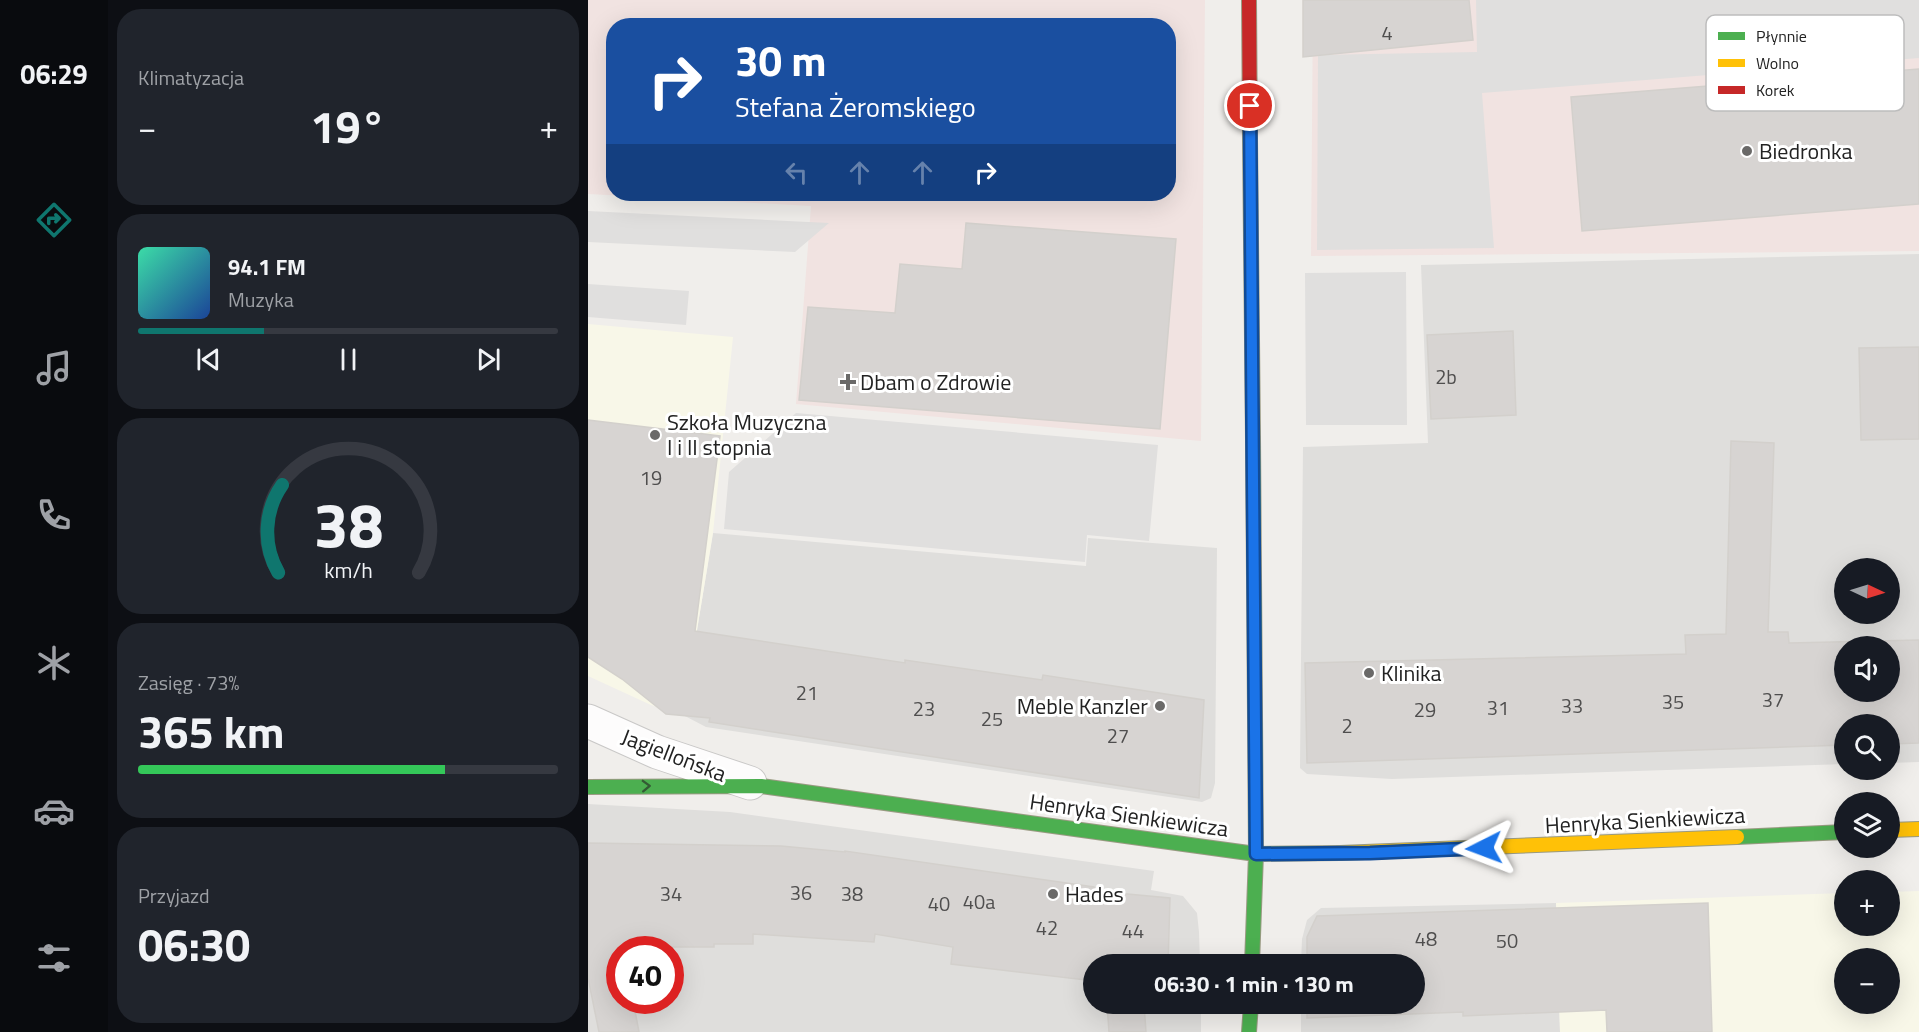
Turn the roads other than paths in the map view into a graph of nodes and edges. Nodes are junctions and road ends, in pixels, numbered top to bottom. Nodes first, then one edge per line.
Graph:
1 (1248, 0) edge
2 (588, 721) edge
3 (761, 786) junction
4 (588, 787) edge
5 (1919, 829) edge
6 (1900, 830) edge
7 (1834, 832) edge
8 (1256, 854) junction
9 (1252, 954) edge
10 (1251, 1014) edge
11 (1250, 1032) edge

1 - 8 street
2 - 3 street, Jagiellońska
4 -> 3 street, Henryka Sienkiewicza
3 - 8 street, Henryka Sienkiewicza
5 - 6 street
7 - 8 street, Henryka Sienkiewicza
8 - 9 street
10 - 11 street

